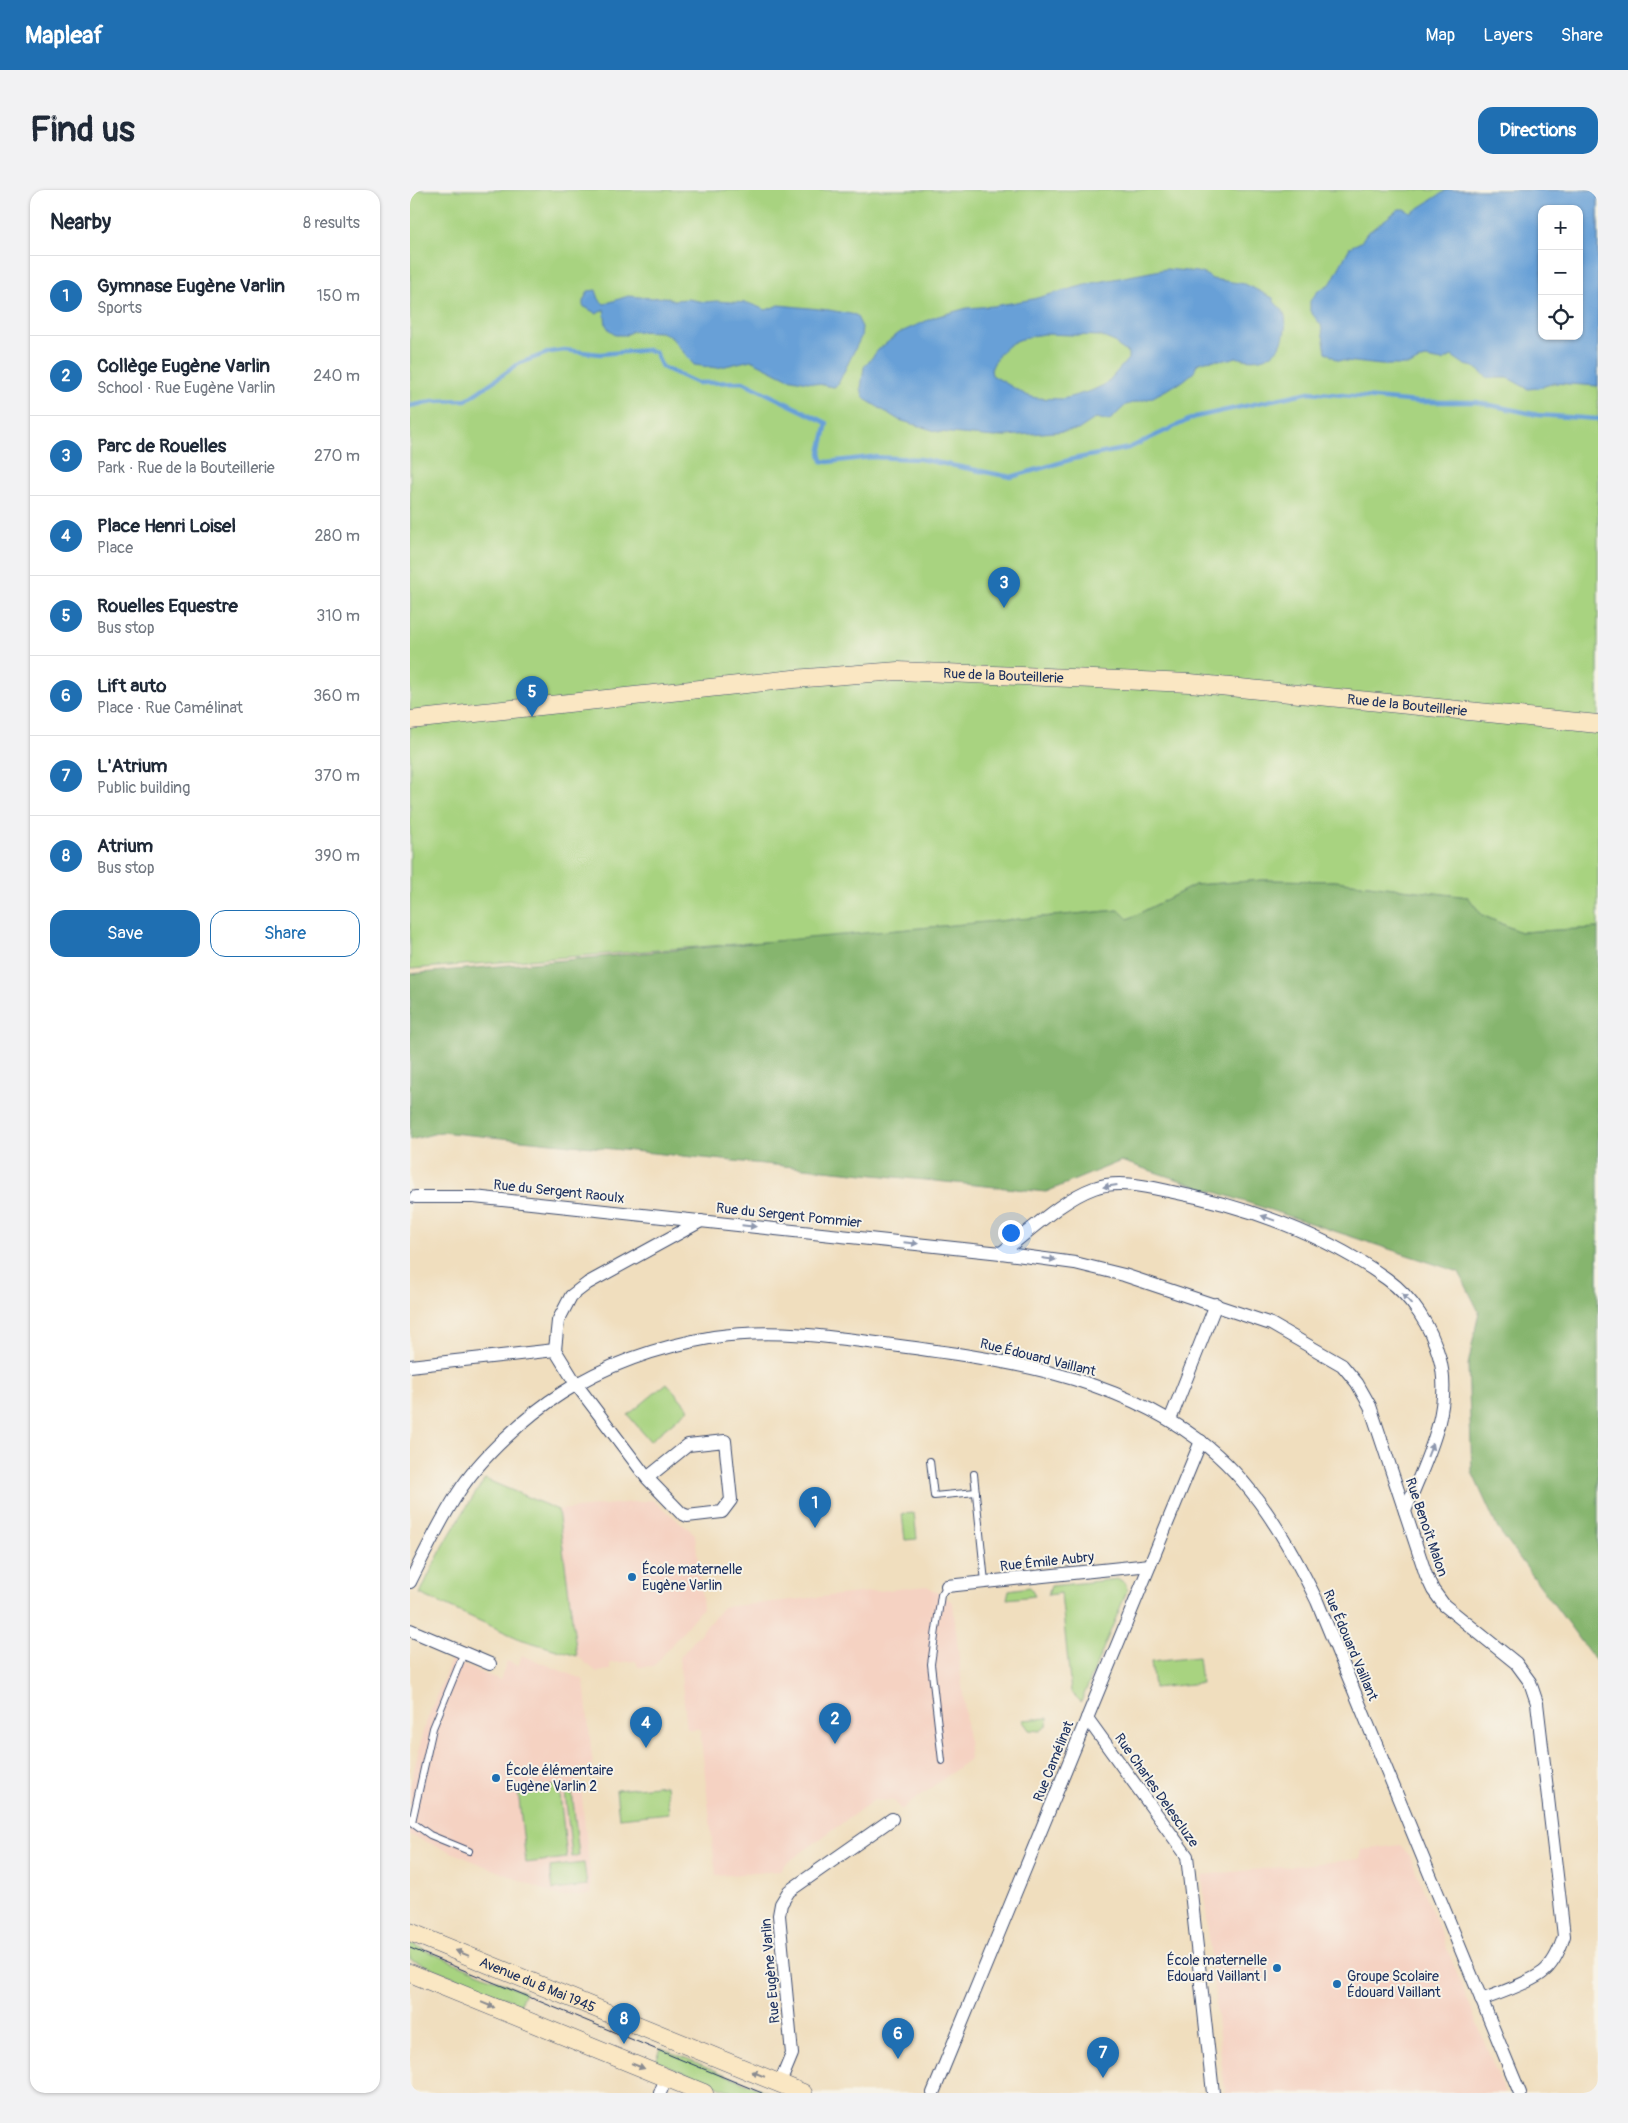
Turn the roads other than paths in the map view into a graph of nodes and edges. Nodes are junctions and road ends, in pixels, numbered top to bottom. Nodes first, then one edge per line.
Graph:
1 (410, 720) edge
2 (1598, 724) edge
3 (415, 1197) dead end
4 (701, 1221) junction
5 (1001, 1253) junction
6 (1216, 1304) junction
7 (555, 1350) junction
8 (410, 1366) edge
9 (576, 1384) junction
10 (1170, 1420) junction
11 (1201, 1441) junction
12 (930, 1461) dead end
13 (974, 1474) dead end
14 (647, 1478) junction
15 (976, 1492) junction
16 (1405, 1511) junction
17 (1150, 1565) junction
18 (410, 1582) edge
19 (986, 1582) junction
20 (947, 1586) joint
21 (410, 1630) edge
22 (464, 1653) junction
23 (490, 1664) dead end
24 (1087, 1718) junction
25 (942, 1761) dead end
26 (892, 1819) dead end
27 (469, 1851) dead end
28 (410, 1932) edge
29 (410, 1973) edge
30 (1481, 2000) junction
31 (780, 2083) junction
32 (663, 2085) edge
33 (704, 2093) edge
34 (803, 2093) edge
35 (933, 2093) edge
36 (1213, 2093) edge
37 (1520, 2093) edge

1 - 2 street, Rue de la Bouteillerie
3 - 4 street, Rue du Sergent Raoulx
4 -> 5 street, Rue du Sergent Pommier
4 - 7 street, Rue du Sergent Pommier
5 -> 6 street, Rue Benoît Malon
16 -> 5 street
6 - 10 street
6 - 16 street, Rue Benoît Malon
7 - 8 street
7 - 9 street
9 - 10 street, Rue Édouard Vaillant
9 - 14 street
9 - 18 street, Rue Édouard Vaillant
10 - 11 street, Rue Édouard Vaillant
11 - 17 street, Rue Camélinat
11 - 30 street, Rue Édouard Vaillant
12 - 15 lane
13 - 15 lane
14 - 14 street
15 - 19 lane
16 - 30 street, Rue Benoît Malon
17 - 19 street, Rue Émile Aubry
17 - 24 street, Rue Camélinat
19 - 20 street, Rue Émile Aubry
20 - 25 lane
21 - 22 street
22 - 23 street
22 - 27 lane
24 - 35 street, Rue Camélinat
24 - 36 street, Rue Charles Delescluze
26 - 31 street, Rue Eugène Varlin
31 -> 28 street, Avenue du 8 Mai 1945
29 -> 32 street
30 - 37 street, Rue Édouard Vaillant
31 - 34 street, Avenue du 8 Mai 1945
32 - 33 street

